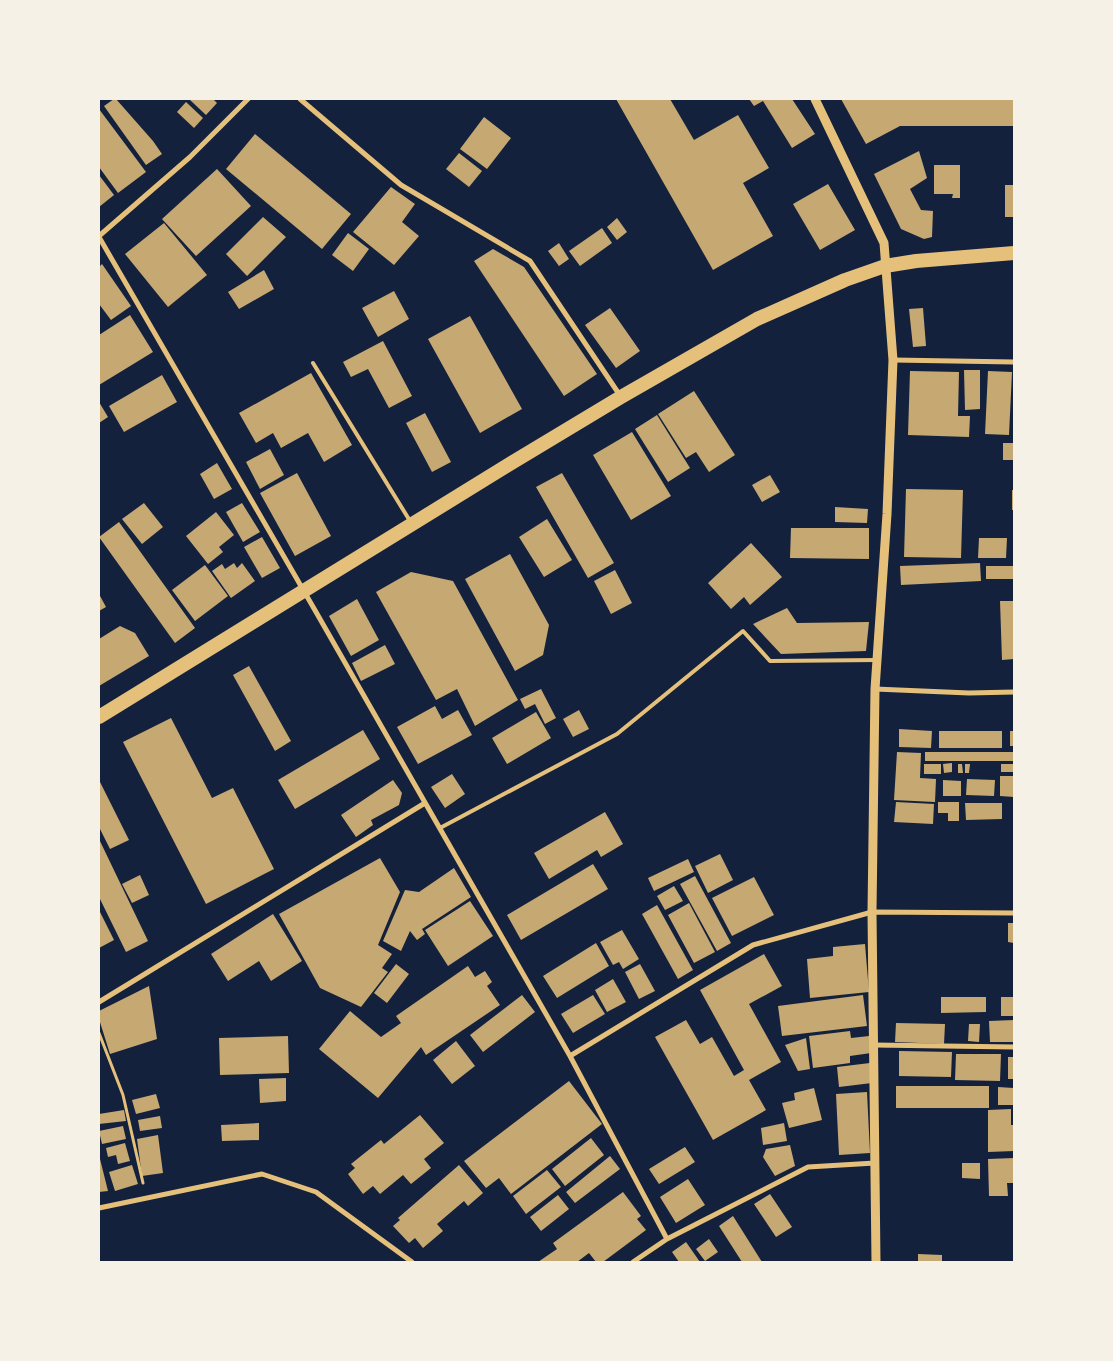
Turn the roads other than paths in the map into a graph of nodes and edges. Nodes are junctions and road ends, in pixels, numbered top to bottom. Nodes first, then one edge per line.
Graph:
1 (248, 99) edge
2 (300, 99) edge
3 (815, 99) edge
4 (99, 237) edge
5 (1014, 253) edge
6 (885, 266) junction
7 (893, 360) junction
8 (1014, 362) edge
9 (313, 363) dead end
10 (621, 397) junction
11 (412, 525) junction
12 (304, 592) junction
13 (877, 660) junction
14 (875, 689) junction
15 (1014, 692) edge
16 (99, 717) edge
17 (425, 803) junction
18 (440, 828) junction
19 (872, 912) junction
20 (1014, 913) edge
21 (99, 1002) edge
22 (874, 1044) junction
23 (1014, 1047) edge
24 (570, 1056) junction
25 (875, 1163) junction
26 (99, 1208) edge
27 (667, 1239) junction
28 (412, 1262) edge
29 (633, 1262) edge
30 (876, 1262) edge

1 - 4 street
2 - 10 street
3 - 6 street
4 - 12 street
5 - 6 highway
6 - 7 street
6 - 10 highway
7 - 8 street
7 - 13 street
9 - 11 lane
10 - 11 highway
11 - 12 highway
12 - 16 highway
12 - 17 street
13 - 14 street
13 - 18 lane
14 - 15 street
14 - 19 street
17 - 18 street
17 - 21 street
18 - 24 street
19 - 20 street
19 - 22 street
19 - 24 street
22 - 23 street
22 - 25 street
24 - 27 street
25 - 27 street
25 - 30 street
26 - 28 street
27 - 29 street

